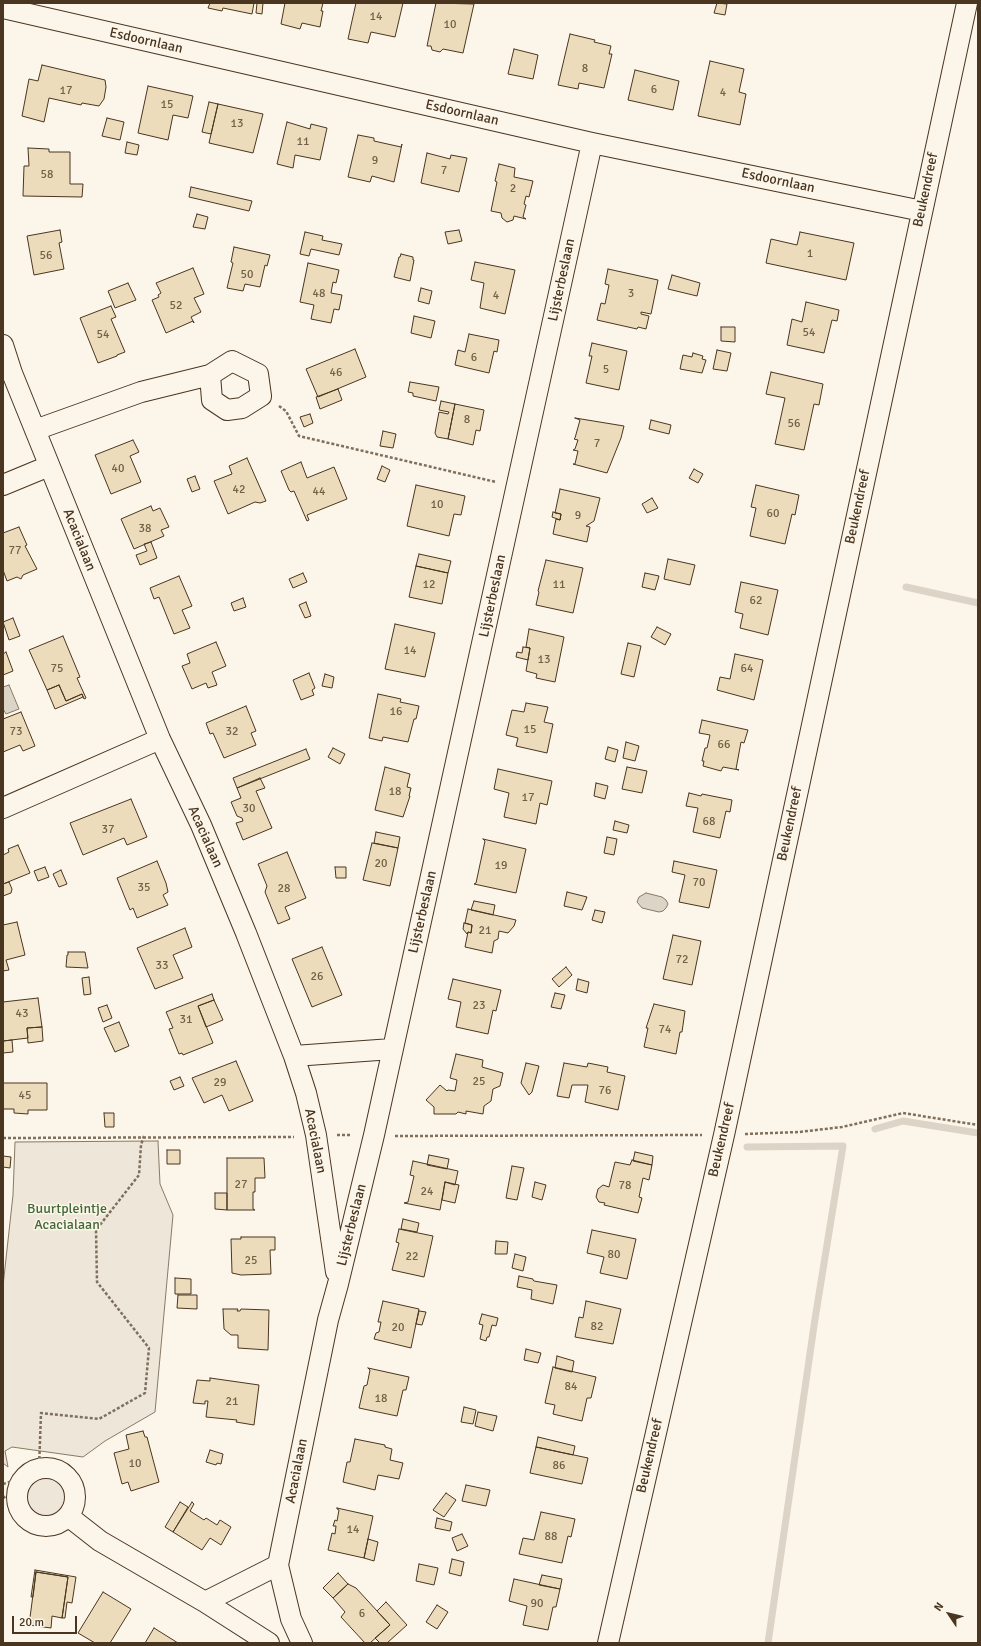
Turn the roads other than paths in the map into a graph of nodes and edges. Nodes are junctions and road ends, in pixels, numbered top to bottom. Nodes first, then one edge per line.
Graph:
1 (967, 3) edge
2 (3, 8) edge
3 (592, 143) junction
4 (922, 211) junction
5 (3, 345) edge
6 (210, 375) junction
7 (35, 430) junction
8 (49, 466) junction
9 (3, 485) edge
10 (160, 739) junction
11 (3, 808) edge
12 (392, 1049) junction
13 (294, 1056) junction
14 (338, 1284) junction
15 (68, 1516) junction
16 (278, 1565) junction
17 (205, 1602) junction
18 (269, 1643) edge
19 (302, 1643) edge
20 (608, 1643) edge

1 - 4 street, Beukendreef
2 - 3 street, Esdoornlaan
3 - 4 street, Esdoornlaan
3 - 12 street, Lijsterbeslaan
4 - 20 street, Beukendreef
5 - 7 street, Acacialaan
6 - 6 street
6 - 7 street
7 - 8 street, Acacialaan
8 - 9 street
8 - 10 street, Acacialaan
10 - 11 street
10 - 13 street, Acacialaan
12 - 13 street
12 - 14 street, Lijsterbeslaan
13 - 14 street, Acacialaan
14 - 16 street, Acacialaan
15 - 15 street
15 - 17 street
16 - 17 street
16 - 19 street, Acacialaan
17 - 18 street

